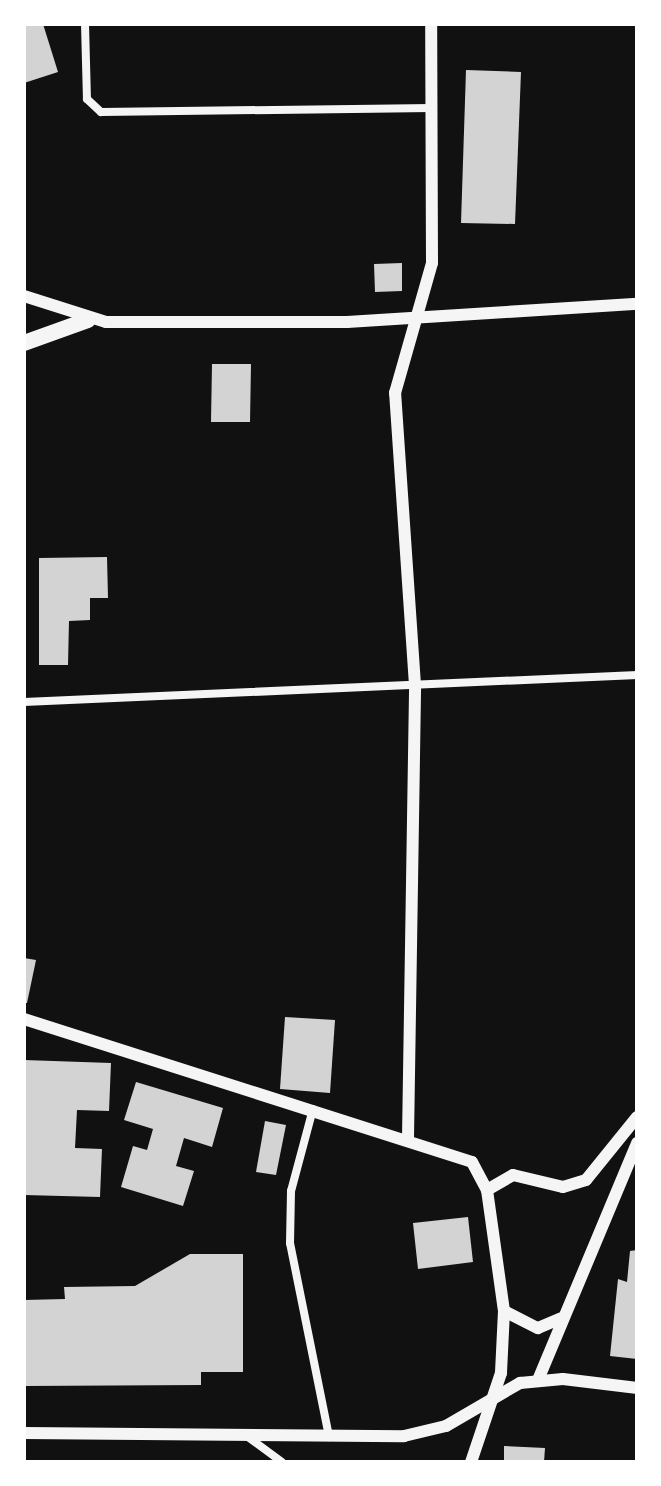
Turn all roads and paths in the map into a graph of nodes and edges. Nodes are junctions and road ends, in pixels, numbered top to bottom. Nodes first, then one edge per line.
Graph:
1 (85, 24) edge
2 (431, 24) edge
3 (432, 108) junction
4 (24, 296) edge
5 (637, 304) edge
6 (418, 318) junction
7 (88, 320) junction
8 (24, 343) edge
9 (637, 675) edge
10 (415, 685) junction
11 (24, 702) edge
12 (24, 1019) edge
13 (313, 1109) junction
14 (637, 1117) edge
15 (408, 1138) junction
16 (637, 1143) edge
17 (487, 1190) junction
18 (504, 1311) junction
19 (562, 1317) junction
20 (538, 1380) junction
21 (637, 1388) edge
22 (495, 1395) junction
23 (24, 1433) edge
24 (248, 1437) junction
25 (330, 1438) junction
26 (282, 1462) edge
27 (471, 1462) edge

1 - 3 street
2 - 3 street
3 - 6 street
4 - 7 street
5 - 6 street
6 - 7 street
6 - 10 street
7 - 8 main road
9 - 10 street
10 - 11 street
10 - 15 street
12 - 13 street
13 - 15 street
13 - 25 street
14 - 17 street
15 - 17 street
16 - 19 street
17 - 18 street
18 - 19 street
18 - 22 street
19 - 20 street
20 - 21 street
20 - 22 street
22 - 25 street
22 - 27 street
23 - 24 street
24 - 25 street
24 - 26 street

